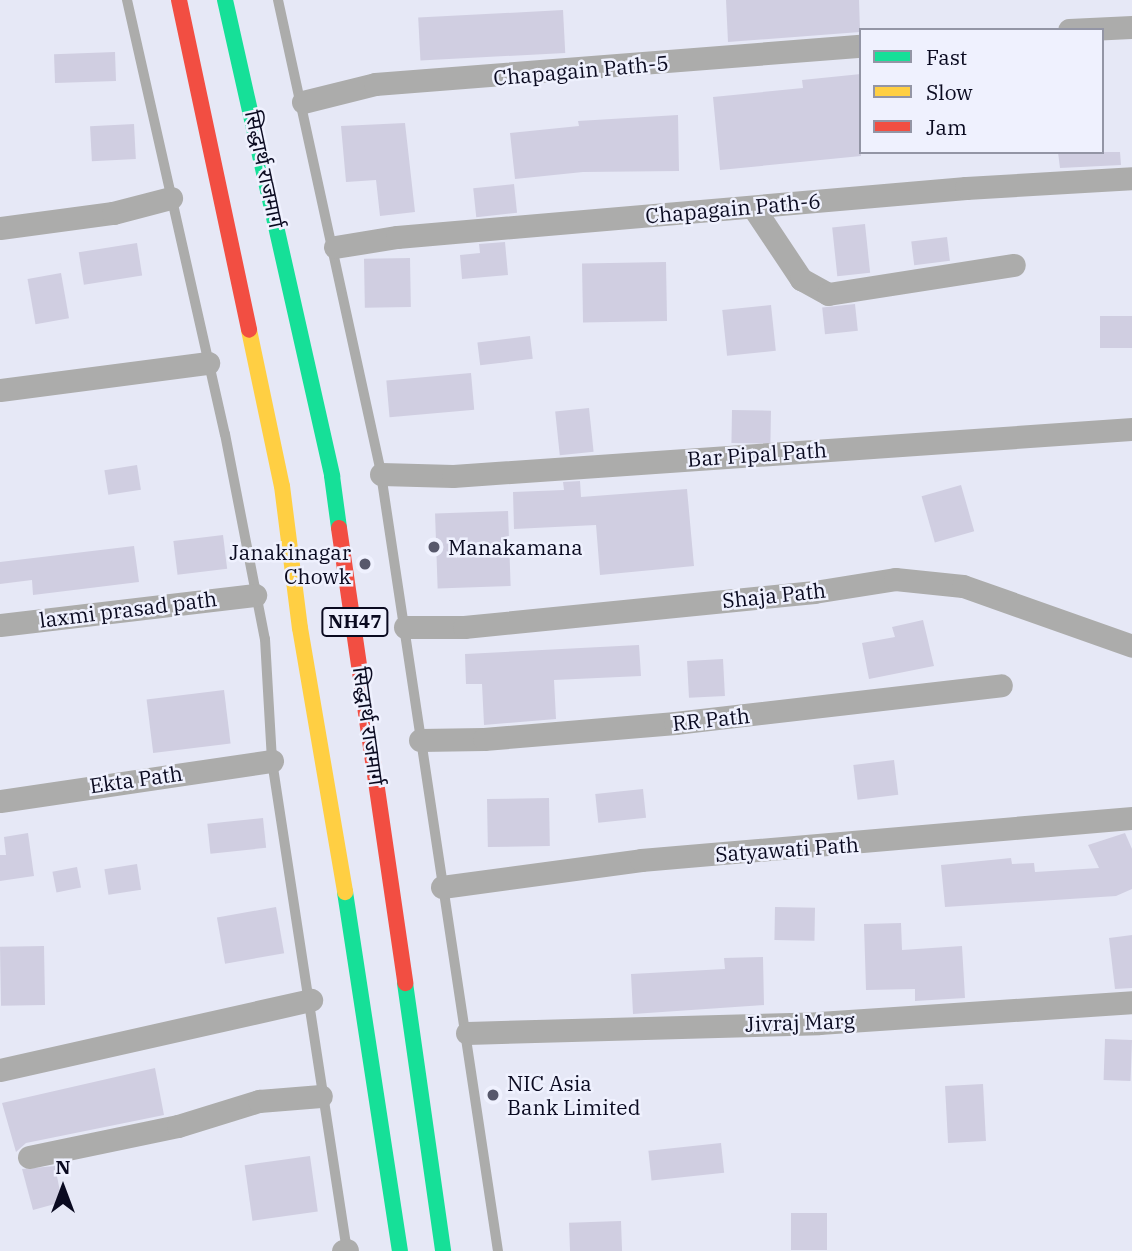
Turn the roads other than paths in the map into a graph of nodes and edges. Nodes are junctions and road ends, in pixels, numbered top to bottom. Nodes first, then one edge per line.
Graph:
1 (127, 0) edge
2 (179, 0) edge
3 (225, 0) edge
4 (278, 0) edge
5 (1132, 27) edge
6 (1104, 28) edge
7 (859, 46) edge
8 (303, 102) junction
9 (1132, 178) edge
10 (171, 198) junction
11 (753, 207) junction
12 (0, 228) edge
13 (335, 247) junction
14 (1014, 265) dead end
15 (208, 363) junction
16 (0, 390) edge
17 (1132, 429) edge
18 (382, 474) junction
19 (255, 595) junction
20 (0, 625) edge
21 (405, 627) junction
22 (1132, 646) edge
23 (1001, 685) dead end
24 (420, 740) junction
25 (272, 761) junction
26 (0, 801) edge
27 (1132, 818) edge
28 (442, 887) junction
29 (311, 1000) junction
30 (1132, 1002) edge
31 (467, 1033) junction
32 (0, 1070) edge
33 (321, 1096) junction
34 (29, 1157) dead end
35 (346, 1251) edge
36 (400, 1251) edge
37 (443, 1251) edge
38 (498, 1251) edge

1 - 10 lane
2 - 36 highway, NH47
3 - 37 highway, सिद्धार्थ राजमार्ग / NH47
4 - 8 lane
5 - 6 street
7 - 8 street, Chapagain Path-5
8 - 13 lane
9 - 11 street, Chapagain Path-6
10 - 12 street
10 - 15 lane
11 - 13 street, Chapagain Path-6
11 - 14 street
13 - 18 lane
15 - 16 street
15 - 19 lane
17 - 18 street, Bar Pipal Path
18 - 21 lane
19 - 20 street, laxmi prasad path
19 - 25 lane
21 - 22 street, Shaja Path
21 - 24 lane
23 - 24 street, RR Path
24 - 28 lane
25 - 26 street, Ekta Path
25 - 29 lane
27 - 28 street, Satyawati Path
28 - 31 lane
29 - 32 street
29 - 33 lane
30 - 31 street, Jivraj Marg
31 - 38 lane
33 - 34 street
33 - 35 lane

